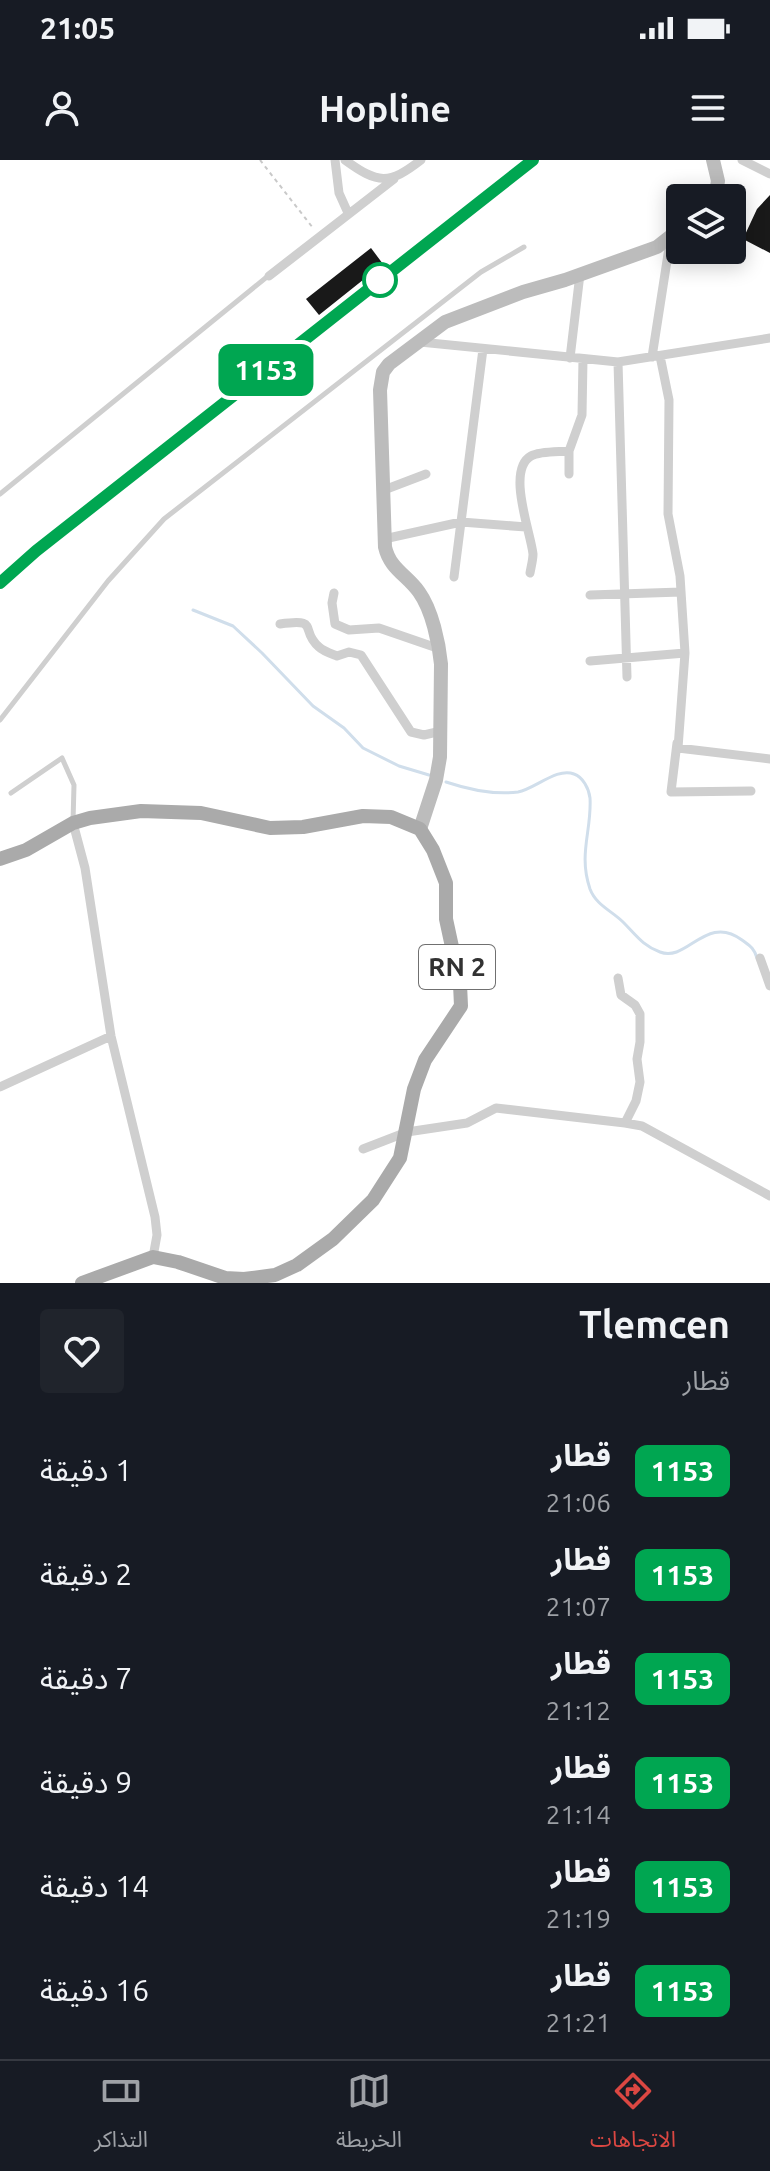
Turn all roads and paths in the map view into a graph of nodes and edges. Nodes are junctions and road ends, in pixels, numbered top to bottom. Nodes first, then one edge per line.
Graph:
1 (260, 160) edge
2 (335, 160) edge
3 (345, 160) edge
4 (421, 160) edge
5 (713, 160) edge
6 (742, 160) edge
7 (770, 174) edge
8 (394, 179) junction
9 (717, 184) edge
10 (348, 213) junction
11 (319, 236) junction
12 (666, 240) edge
13 (524, 247) dead end
14 (671, 264) edge
15 (580, 274) junction
16 (269, 276) joint
17 (770, 338) edge
18 (417, 342) junction
19 (483, 349) junction
20 (656, 356) junction
21 (570, 358) junction
22 (583, 359) junction
23 (618, 362) junction
24 (569, 451) junction
25 (426, 474) dead end
26 (569, 474) dead end
27 (384, 490) junction
28 (0, 494) edge
29 (461, 522) junction
30 (526, 527) junction
31 (384, 539) junction
32 (530, 573) dead end
33 (454, 577) dead end
34 (681, 592) junction
35 (334, 593) dead end
36 (590, 595) dead end
37 (626, 595) junction
38 (280, 624) dead end
39 (440, 649) junction
40 (685, 653) junction
41 (627, 659) junction
42 (590, 661) dead end
43 (627, 677) dead end
44 (0, 720) edge
45 (441, 731) junction
46 (678, 736) junction
47 (770, 759) edge
48 (751, 791) dead end
49 (11, 793) dead end
50 (73, 823) junction
51 (420, 829) junction
52 (0, 859) edge
53 (760, 958) dead end
54 (618, 978) dead end
55 (770, 986) edge
56 (111, 1036) junction
57 (0, 1087) edge
58 (625, 1123) junction
59 (407, 1132) junction
60 (363, 1149) dead end
61 (770, 1196) edge
62 (153, 1257) junction
63 (82, 1283) edge

1 - 11 path
2 - 10 street
3 - 8 street
4 - 8 street
5 - 9 main road
6 - 7 street
8 - 10 street
10 - 11 street
11 - 16 street
12 - 15 main road
13 - 44 lane
14 - 20 street
15 - 18 main road
15 - 21 street
16 - 28 lane
17 - 20 street
18 - 19 street
18 - 27 main road
19 - 21 street
19 - 29 street
20 - 23 street
20 - 34 street
21 - 22 street
22 - 23 street
22 - 24 street
23 - 37 street
24 - 26 street
24 - 30 street
25 - 27 street
27 - 31 main road
29 - 30 street
29 - 31 street
29 - 33 street
30 - 32 street
31 - 39 main road
34 - 37 street
34 - 40 street
35 - 39 street
36 - 37 street
37 - 41 street
38 - 45 street
39 - 45 main road
40 - 41 street
40 - 46 street
41 - 42 street
41 - 43 street
45 - 51 main road
46 - 47 street
46 - 48 street
49 - 50 lane
50 - 51 main road
50 - 52 main road
50 - 56 street
51 - 59 main road, RN 2
53 - 55 street
54 - 58 street
56 - 57 street
56 - 62 street
58 - 59 street
58 - 61 street
59 - 60 street
59 - 62 main road, RN 2
62 - 63 main road

